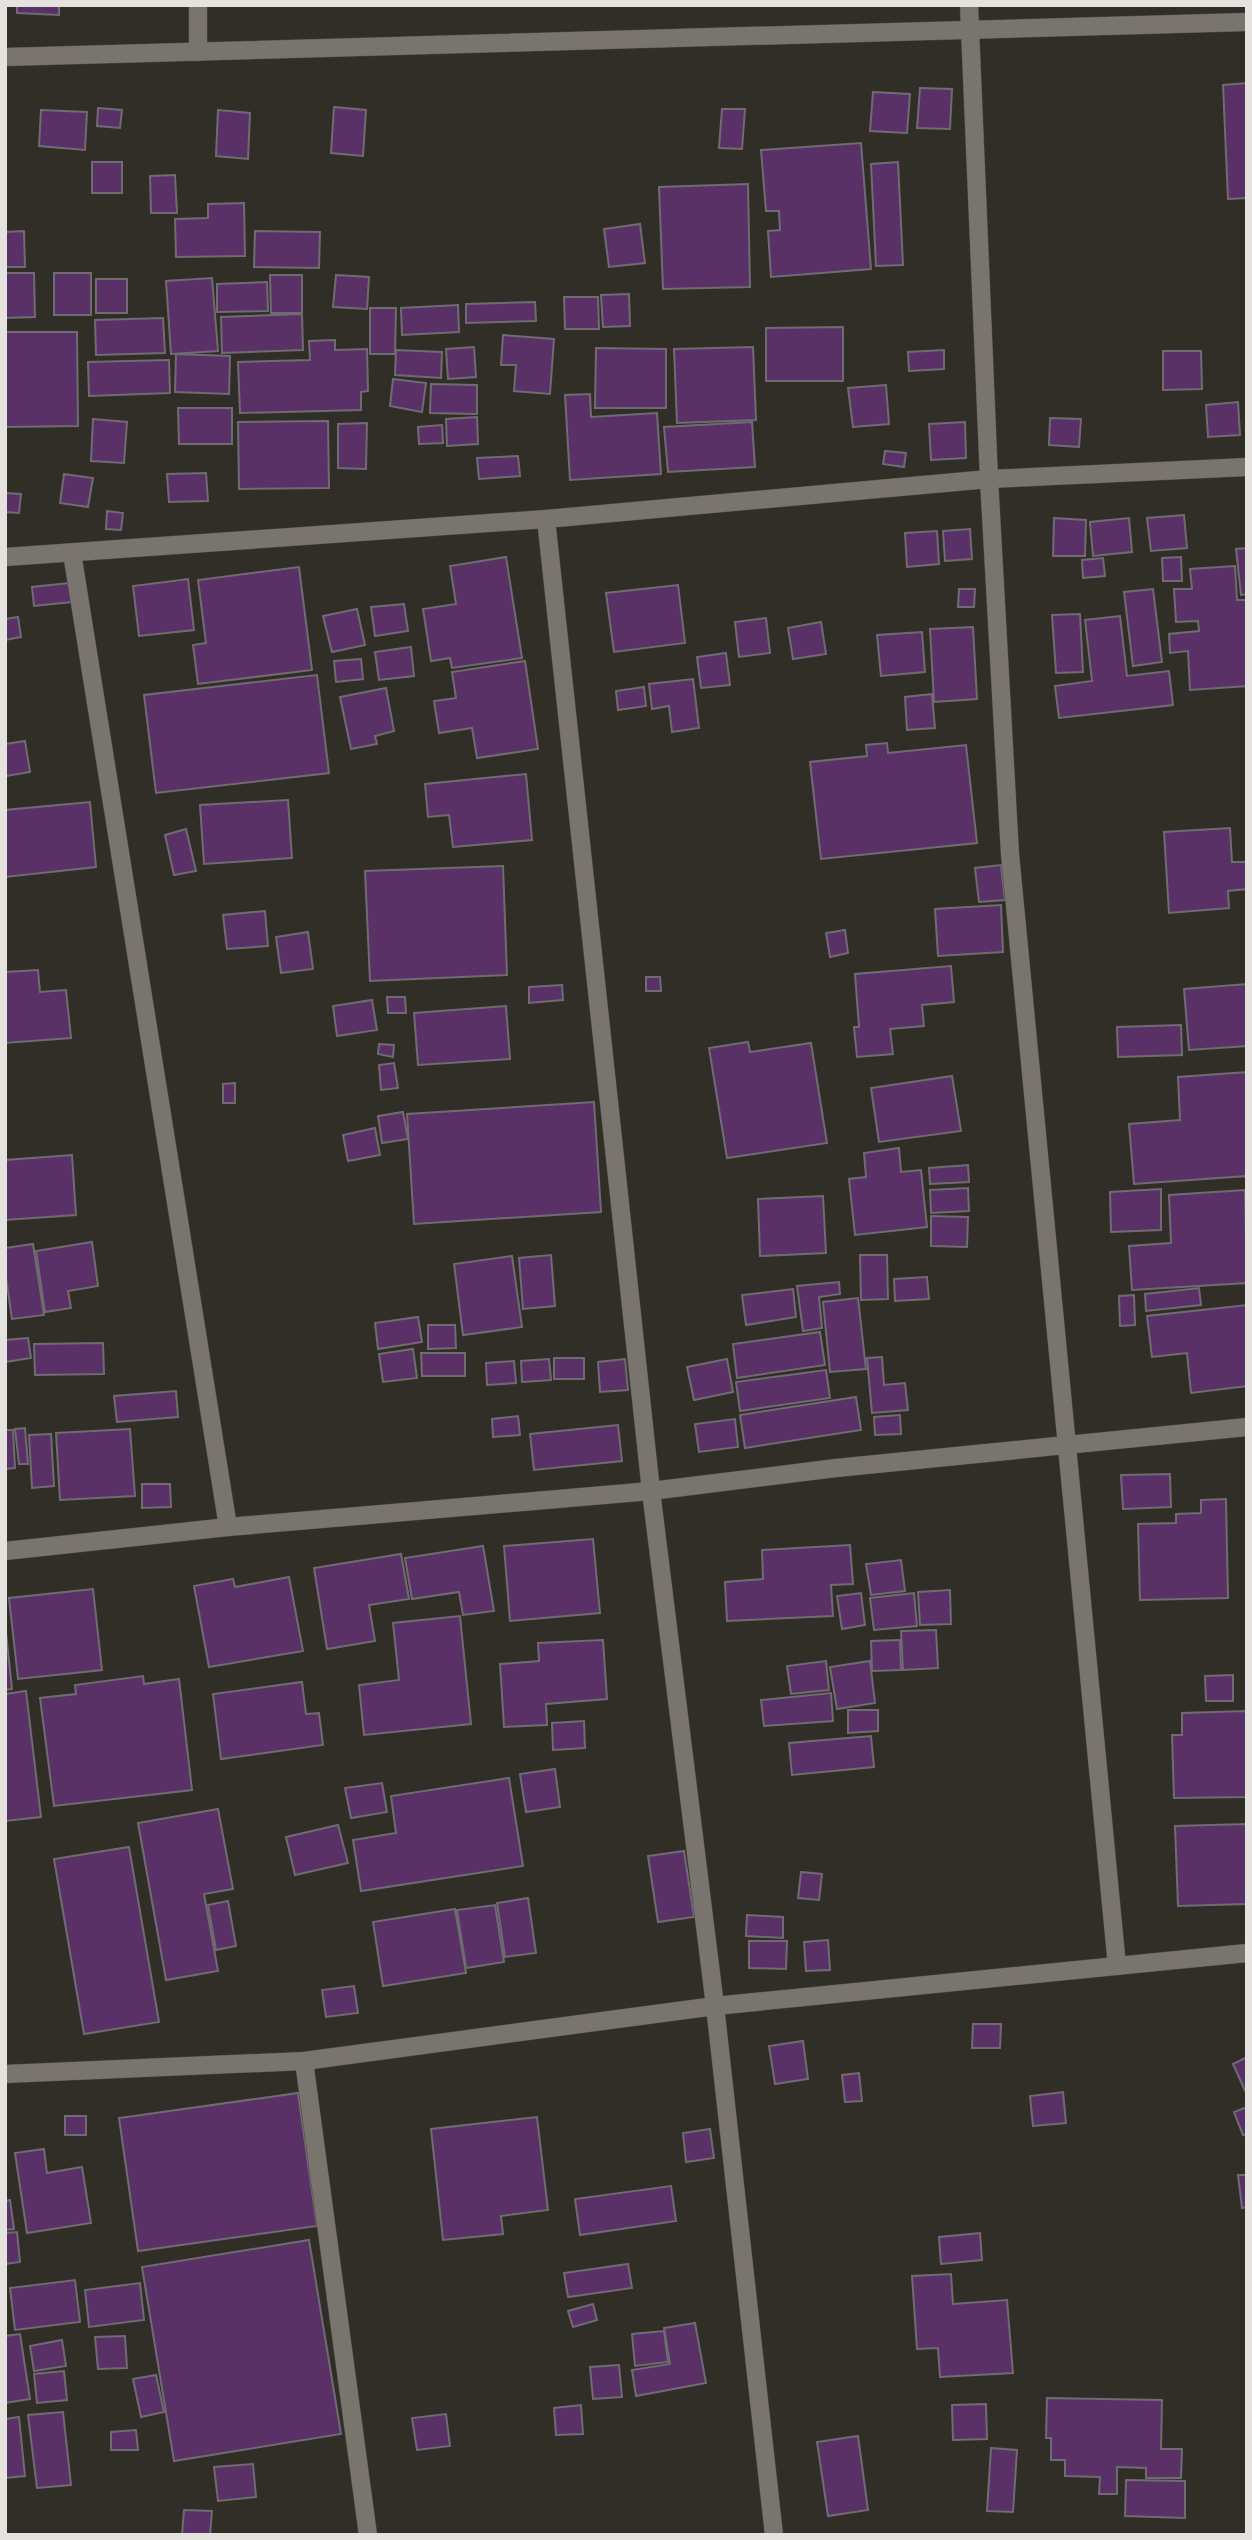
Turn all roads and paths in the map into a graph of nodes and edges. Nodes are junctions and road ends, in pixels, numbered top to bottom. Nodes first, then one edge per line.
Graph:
1 (198, 5) edge
2 (969, 5) edge
3 (1247, 22) edge
4 (970, 31) junction
5 (198, 52) junction
6 (5, 57) edge
7 (1247, 467) edge
8 (989, 479) junction
9 (546, 519) junction
10 (72, 553) junction
11 (5, 556) edge
12 (1247, 1427) edge
13 (1068, 1445) junction
14 (651, 1491) junction
15 (228, 1528) junction
16 (5, 1551) edge
17 (1247, 1953) edge
18 (1117, 1966) junction
19 (715, 2006) junction
20 (304, 2061) junction
21 (5, 2074) edge
22 (368, 2535) edge
23 (774, 2535) edge

1 - 5 street
2 - 4 street
3 - 4 street
4 - 5 street
4 - 8 street
5 - 6 street
7 - 8 street
8 - 9 street
8 - 13 street
9 - 10 street
9 - 14 street
10 - 11 street
10 - 15 street
12 - 13 street
13 - 14 street
13 - 18 street
14 - 15 street
14 - 19 street
15 - 16 street
17 - 18 street
18 - 19 street
19 - 20 street
19 - 23 street
20 - 21 street
20 - 22 street

